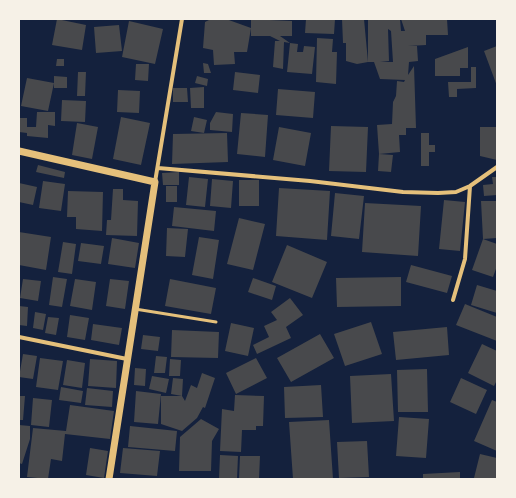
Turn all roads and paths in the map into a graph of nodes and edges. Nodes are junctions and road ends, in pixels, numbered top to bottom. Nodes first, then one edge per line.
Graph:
1 (182, 19) edge
2 (19, 151) edge
3 (497, 167) edge
4 (158, 168) junction
5 (155, 182) junction
6 (470, 186) junction
7 (453, 300) dead end
8 (135, 309) junction
9 (216, 322) dead end
10 (19, 337) edge
11 (127, 359) junction
12 (109, 479) edge

1 - 4 street
2 - 5 street
3 - 6 street
4 - 5 street
4 - 6 street
5 - 8 street
6 - 7 street
8 - 9 lane
8 - 11 street
10 - 11 street
11 - 12 street

